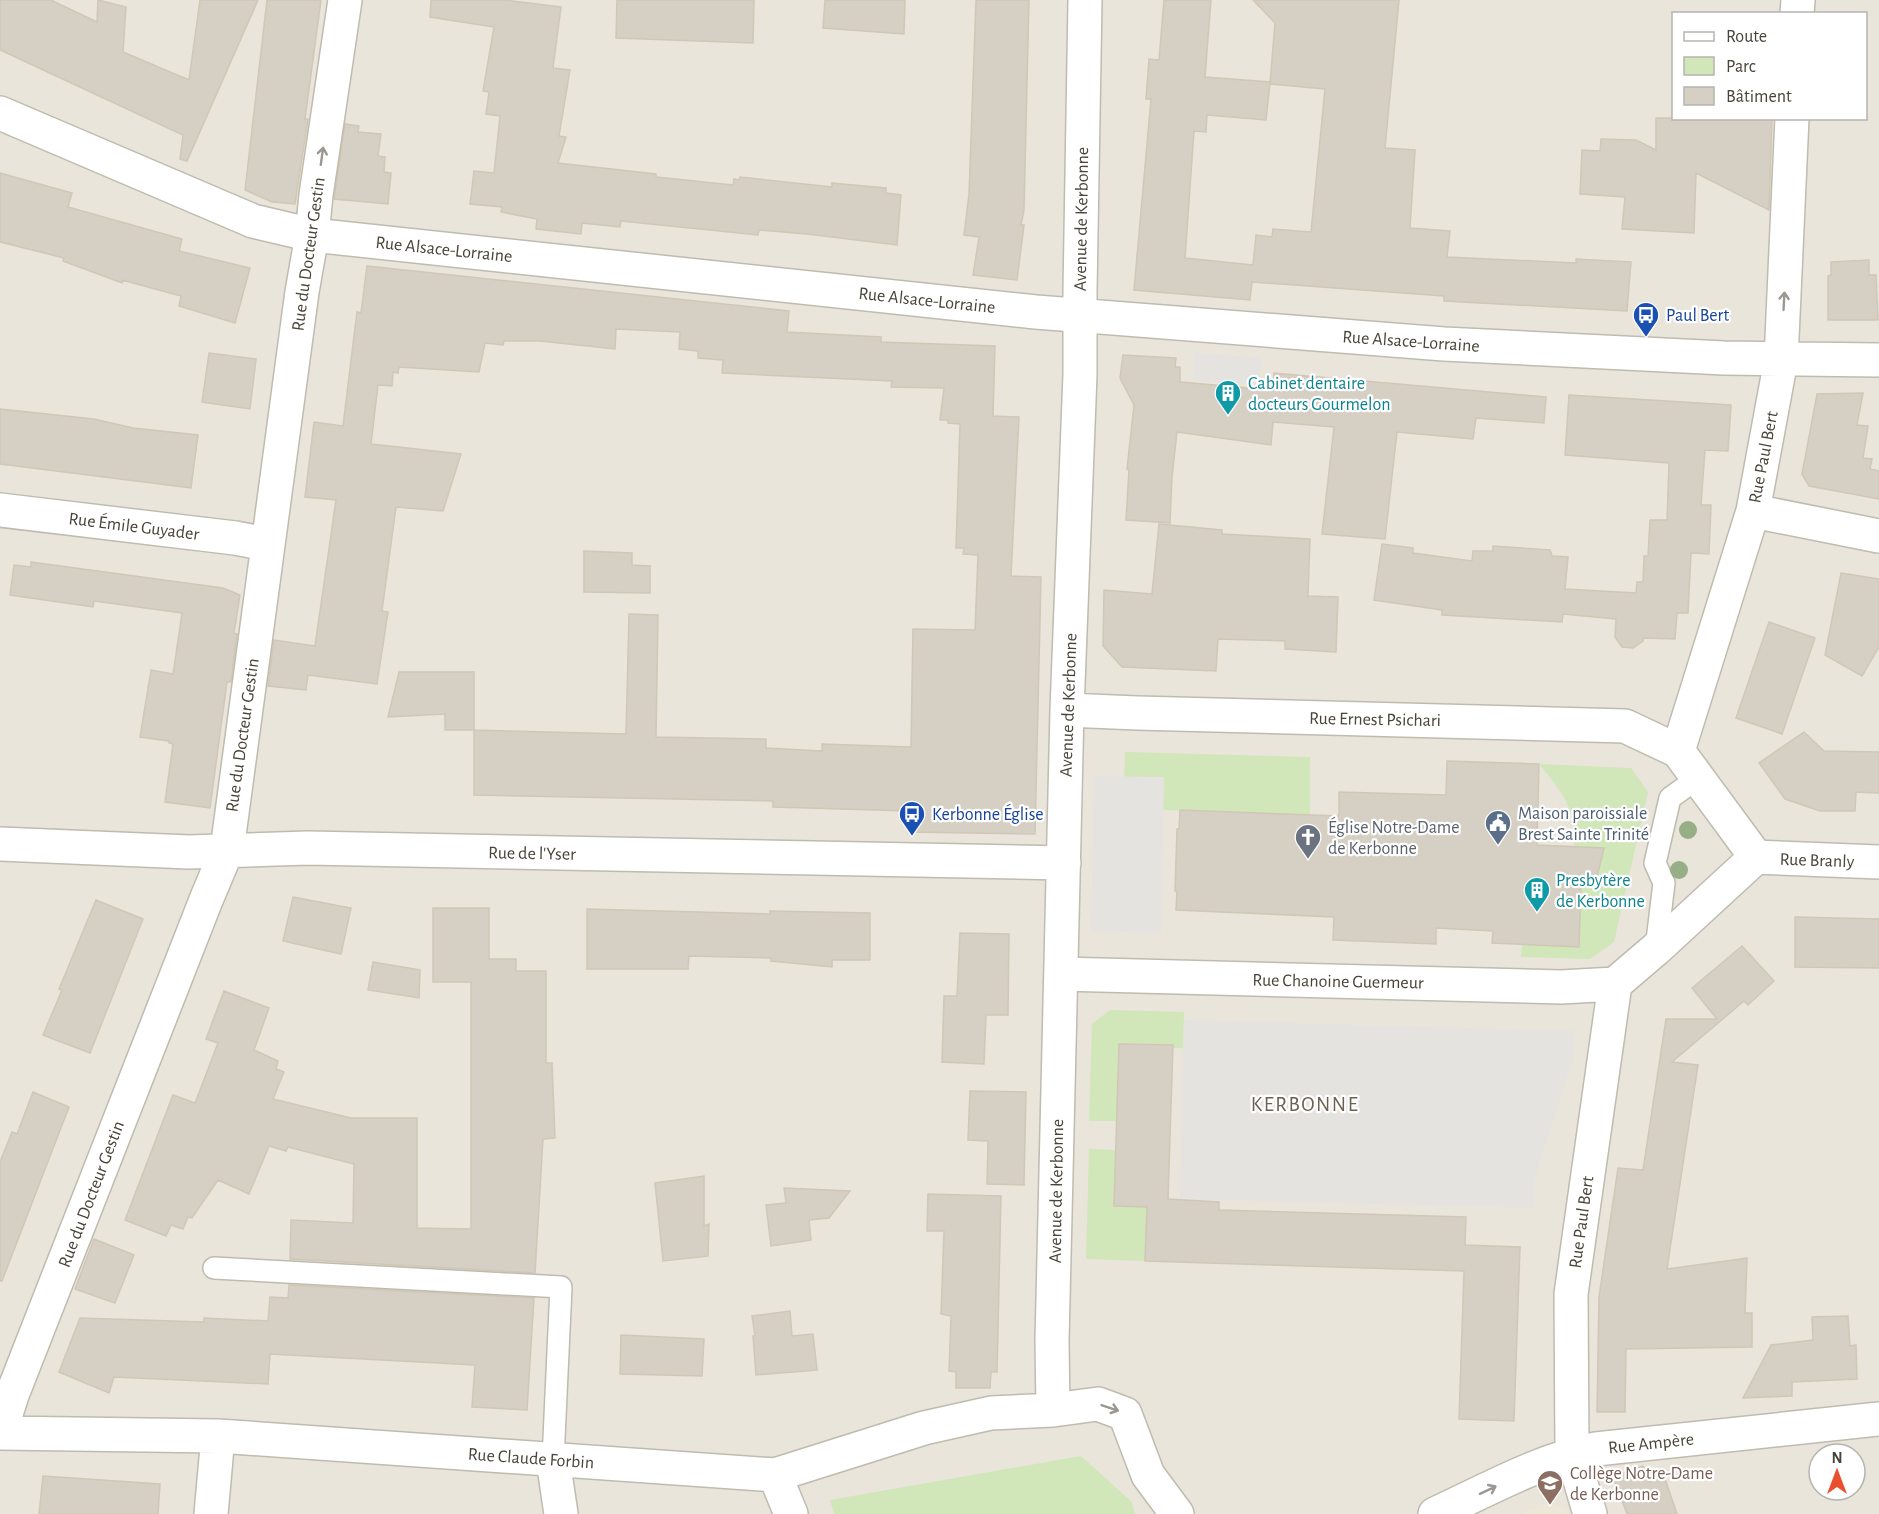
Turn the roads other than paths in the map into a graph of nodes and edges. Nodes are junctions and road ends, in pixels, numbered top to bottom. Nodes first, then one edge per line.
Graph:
1 (345, 0) edge
2 (1085, 0) edge
3 (0, 114) edge
4 (1792, 120) edge
5 (312, 235) junction
6 (1081, 315) junction
7 (1781, 360) junction
8 (1879, 360) edge
9 (0, 510) edge
10 (1753, 511) junction
11 (1879, 536) edge
12 (267, 544) junction
13 (1067, 710) junction
14 (1678, 751) junction
15 (1698, 778) junction
16 (0, 844) edge
17 (227, 850) junction
18 (1756, 857) junction
19 (1879, 862) edge
20 (1064, 863) junction
21 (1656, 949) junction
22 (1061, 975) junction
23 (1615, 984) junction
24 (214, 1268) dead end
25 (1053, 1410) junction
26 (1879, 1419) edge
27 (0, 1433) edge
28 (218, 1436) junction
29 (1572, 1453) junction
30 (553, 1460) junction
31 (775, 1475) junction
32 (211, 1514) edge
33 (561, 1514) edge
34 (790, 1514) edge
35 (1177, 1514) edge
36 (1435, 1514) edge
37 (1590, 1514) edge

5 -> 1 street, Rue du Docteur Gestin
2 - 6 street, Avenue de Kerbonne
3 - 5 street, Rue Alsace-Lorraine
7 -> 4 street, Rue Paul Bert
5 - 6 street, Rue Alsace-Lorraine
5 - 12 street, Rue du Docteur Gestin
6 - 7 street, Rue Alsace-Lorraine
6 - 13 street, Avenue de Kerbonne
7 - 8 street, Rue Alsace-Lorraine
7 - 10 street, Rue Paul Bert
9 - 12 street, Rue Émile Guyader
10 - 11 street
10 - 14 street, Rue Paul Bert
12 - 17 street, Rue du Docteur Gestin
13 - 14 street, Rue Ernest Psichari
13 - 20 street, Avenue de Kerbonne
14 - 15 street
15 - 18 street
15 - 21 lane
16 - 17 street, Rue de l'Yser
17 - 20 street, Rue de l'Yser
17 - 27 street, Rue du Docteur Gestin
18 - 19 street, Rue Branly
18 - 21 street
20 - 22 street, Avenue de Kerbonne
21 - 23 street
22 - 23 street, Rue Chanoine Guermeur
22 - 25 street, Avenue de Kerbonne
23 - 29 street, Rue Paul Bert
24 - 30 lane
25 - 31 street, Rue Claude Forbin
25 -> 35 street
26 - 29 street, Rue Ampère
27 - 28 street, Rue Claude Forbin
28 - 30 street, Rue Claude Forbin
28 - 32 street
36 -> 29 street, Rue Ampère
29 - 37 street, Rue Paul Bert
30 - 31 street, Rue Claude Forbin
30 - 33 street
31 - 34 street

